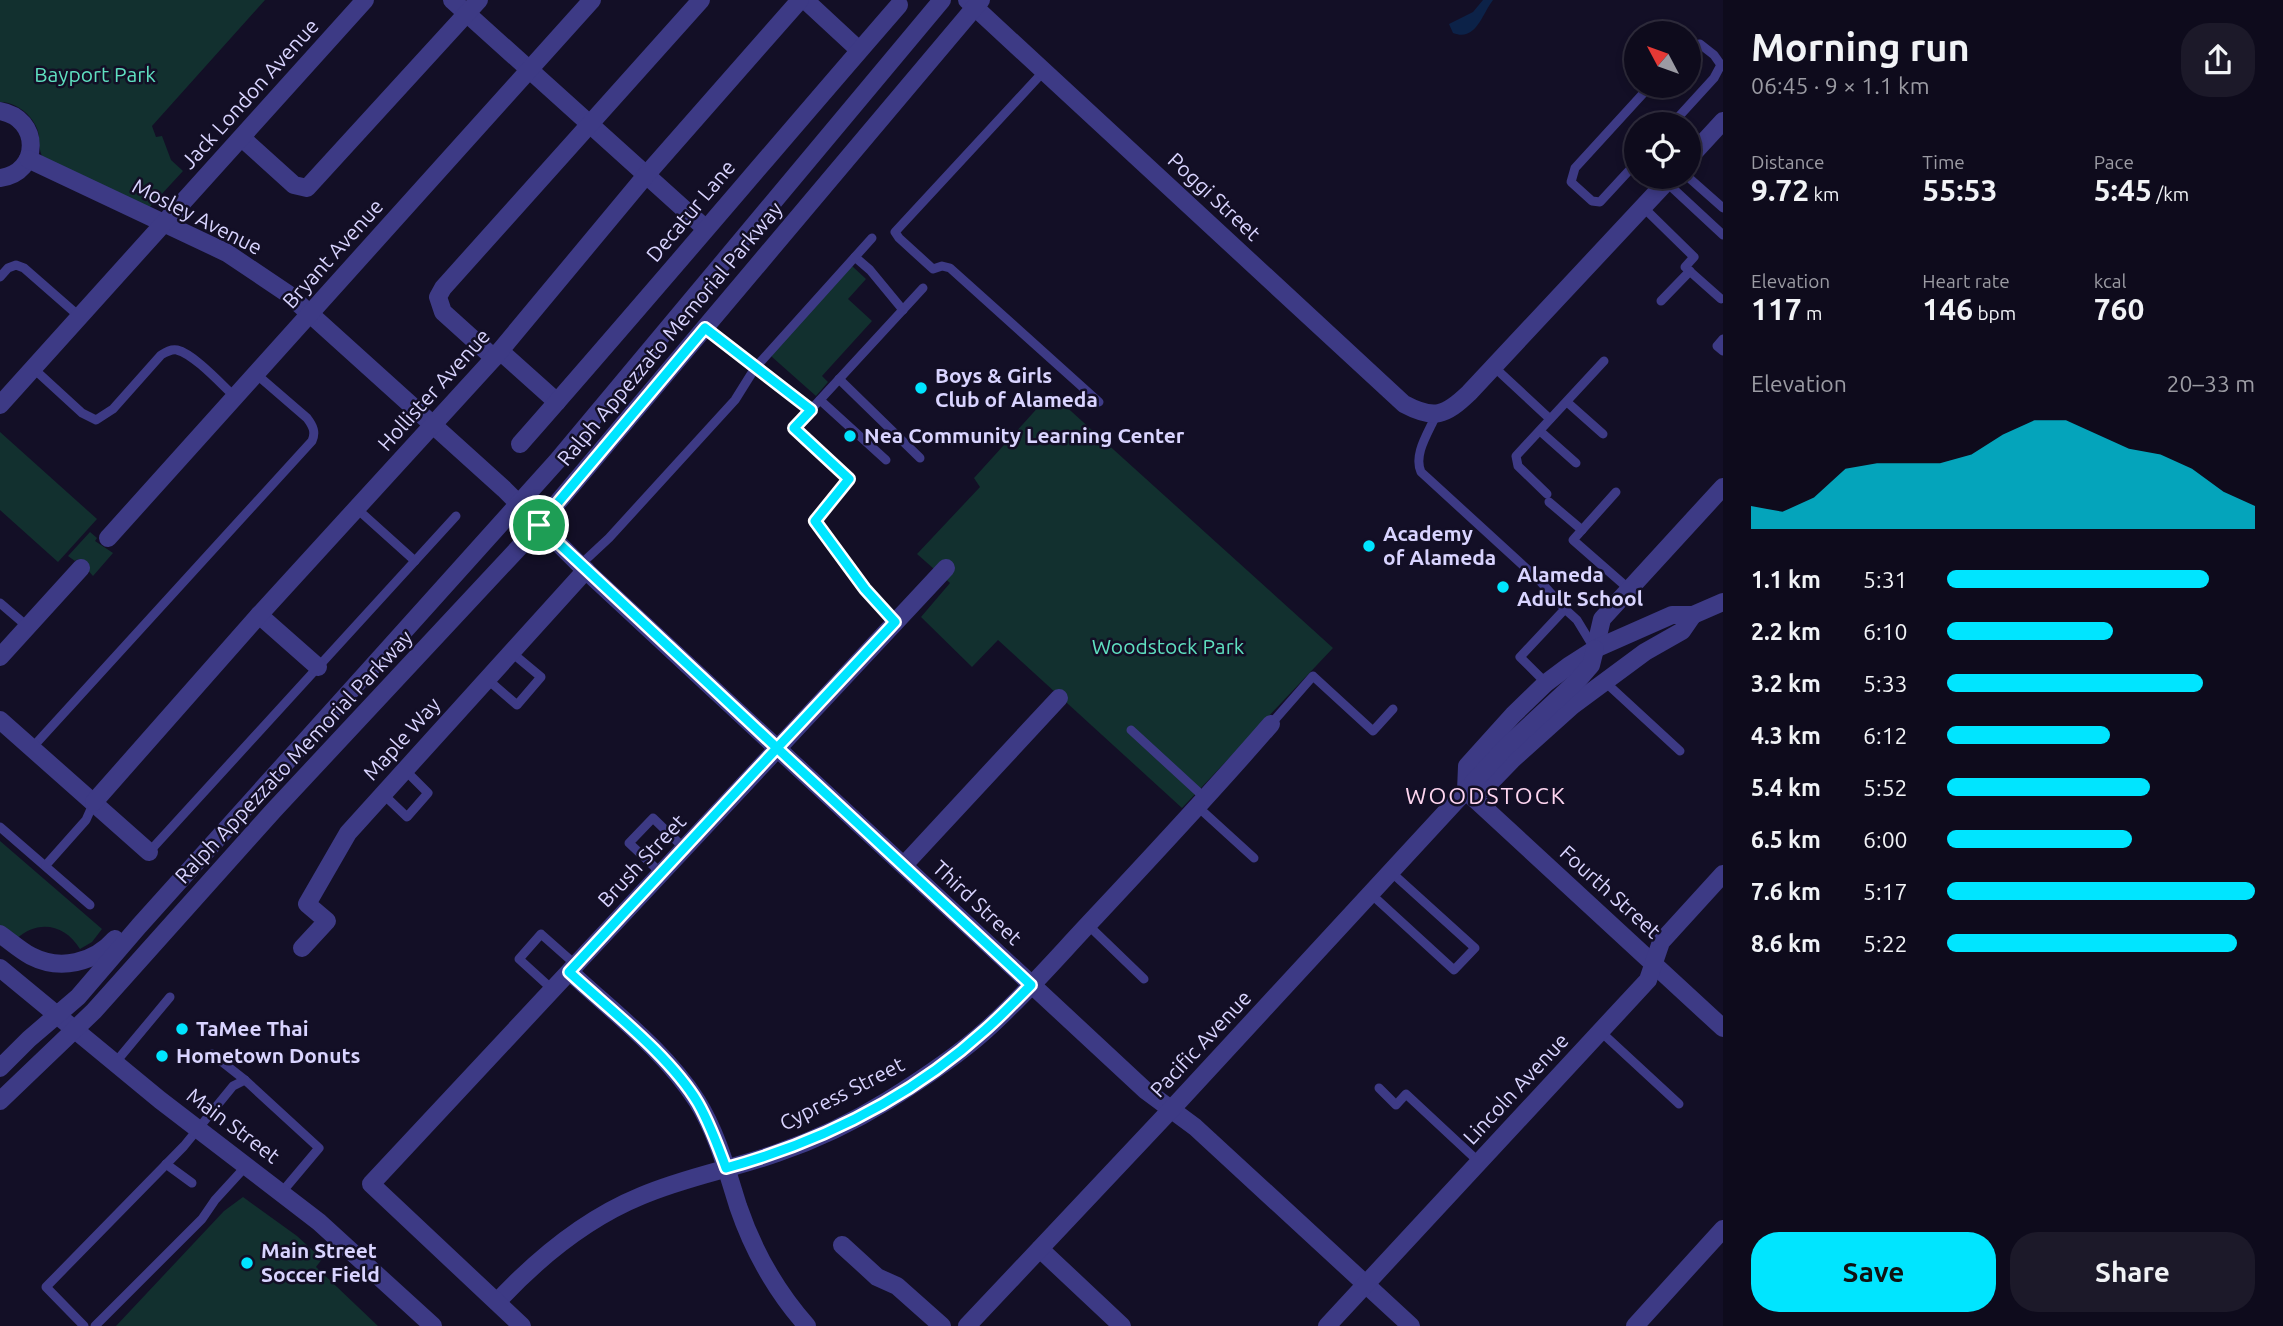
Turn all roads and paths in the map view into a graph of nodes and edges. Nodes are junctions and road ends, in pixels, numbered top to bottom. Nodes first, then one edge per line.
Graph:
1 (365, 0) edge
2 (452, 0) edge
3 (592, 0) edge
4 (701, 0) edge
5 (800, 0) edge
6 (805, 0) edge
7 (942, 0) edge
8 (974, 2) edge
9 (899, 5) dead end
10 (473, 7) edge
11 (1701, 45) edge
12 (859, 50) junction
13 (530, 69) junction
14 (1044, 71) junction
15 (1701, 92) edge
16 (1639, 98) edge
17 (1696, 98) edge
18 (0, 111) edge
19 (1627, 112) edge
20 (1683, 112) edge
21 (1624, 115) edge
22 (1723, 121) edge
23 (590, 123) junction
24 (242, 138) junction
25 (1701, 142) edge
26 (27, 159) junction
27 (647, 174) junction
28 (1624, 176) edge
29 (0, 178) edge
30 (1660, 189) edge
31 (1679, 189) edge
32 (1701, 189) edge
33 (1643, 207) junction
34 (1723, 208) edge
35 (164, 224) junction
36 (705, 228) junction
37 (1723, 235) edge
38 (872, 238) dead end
39 (855, 257) junction
40 (1690, 271) junction
41 (0, 277) edge
42 (923, 288) dead end
43 (1721, 299) dead end
44 (1661, 301) dead end
45 (903, 310) junction
46 (310, 313) junction
47 (80, 318) junction
48 (705, 328) junction
49 (1723, 339) edge
50 (1723, 351) edge
51 (497, 355) junction
52 (1604, 361) dead end
53 (1494, 367) junction
54 (755, 368) junction
55 (34, 369) junction
56 (256, 374) junction
57 (839, 379) junction
58 (235, 397) junction
59 (820, 400) junction
60 (557, 402) junction
61 (1099, 402) dead end
62 (1567, 402) junction
63 (0, 405) edge
64 (811, 410) junction
65 (1436, 415) junction
66 (1550, 419) junction
67 (434, 426) junction
68 (1540, 431) junction
69 (1603, 434) dead end
70 (520, 444) dead end
71 (920, 458) dead end
72 (886, 460) dead end
73 (1576, 463) dead end
74 (1723, 487) edge
75 (1616, 492) dead end
76 (519, 505) junction
77 (356, 508) junction
78 (456, 516) dead end
79 (539, 525) junction
80 (1582, 530) junction
81 (108, 538) dead end
82 (415, 561) junction
83 (583, 567) junction
84 (81, 568) dead end
85 (946, 568) dead end
86 (1629, 589) junction
87 (1723, 602) edge
88 (0, 603) edge
89 (1564, 609) junction
90 (259, 615) junction
91 (1693, 615) junction
92 (895, 622) junction
93 (28, 627) junction
94 (1595, 649) junction
95 (511, 652) junction
96 (0, 657) edge
97 (318, 667) junction
98 (487, 679) junction
99 (1606, 679) junction
100 (1546, 682) junction
101 (1059, 698) dead end
102 (1393, 709) dead end
103 (0, 720) edge
104 (1271, 724) joint
105 (1132, 730) dead end
106 (777, 748) junction
107 (32, 749) junction
108 (1680, 751) dead end
109 (405, 770) junction
110 (1466, 791) junction
111 (383, 794) junction
112 (259, 795) junction
113 (94, 802) junction
114 (1201, 802) junction
115 (0, 827) edge
116 (684, 848) junction
117 (149, 852) joint
118 (1254, 858) dead end
119 (46, 865) junction
120 (904, 865) junction
121 (1391, 872) junction
122 (661, 873) junction
123 (1723, 874) edge
124 (1371, 894) junction
125 (90, 905) dead end
126 (1087, 924) junction
127 (0, 934) edge
128 (302, 948) dead end
129 (1652, 962) junction
130 (0, 968) edge
131 (573, 968) junction
132 (1144, 979) dead end
133 (1031, 985) junction
134 (553, 989) junction
135 (170, 997) dead end
136 (56, 1016) junction
137 (1723, 1028) edge
138 (73, 1030) junction
139 (1600, 1031) junction
140 (212, 1054) dead end
141 (114, 1063) junction
142 (0, 1068) edge
143 (245, 1080) junction
144 (1379, 1088) dead end
145 (0, 1101) edge
146 (1679, 1104) dead end
147 (1171, 1110) junction
148 (199, 1129) junction
149 (1479, 1162) junction
150 (166, 1164) junction
151 (247, 1165) junction
152 (726, 1168) junction
153 (191, 1183) dead end
154 (282, 1192) junction
155 (1723, 1229) edge
156 (842, 1245) dead end
157 (1040, 1250) junction
158 (1366, 1283) junction
159 (497, 1302) junction
160 (84, 1326) edge
161 (95, 1326) edge
162 (433, 1326) edge
163 (522, 1326) edge
164 (807, 1326) edge
165 (942, 1326) edge
166 (967, 1326) edge
167 (1122, 1326) edge
168 (1327, 1326) edge
169 (1411, 1326) edge
170 (1635, 1326) edge

1 - 24 street, Jack London Avenue
2 - 10 street
3 - 13 street, Bryant Avenue
4 - 23 street
5 - 27 street, Hollister Avenue
6 - 12 street
7 - 76 street, Ralph Appezzato Memorial Parkway
8 - 14 street, Poggi Street
8 - 48 street, Ralph Appezzato Memorial Parkway
9 - 12 street, Decatur Lane
10 - 13 street
10 - 24 street
11 - 15 lane
12 - 36 street, Decatur Lane
13 - 23 street
13 - 46 street, Bryant Avenue
14 - 61 lane
14 - 65 street, Poggi Street
16 - 19 lane
17 - 20 lane
18 - 26 street
21 - 28 lane
22 - 25 street
23 - 27 street
23 - 51 street
24 - 35 street, Jack London Avenue
26 - 29 street
26 - 35 street, Mosley Avenue
27 - 36 street
27 - 51 street, Hollister Avenue
30 - 33 street
31 - 37 lane
32 - 34 lane
33 - 40 lane
33 - 53 street
35 - 46 street, Mosley Avenue
35 - 47 street, Jack London Avenue
36 - 60 street, Decatur Lane
38 - 39 lane
39 - 45 lane
39 - 54 lane
40 - 43 lane
40 - 44 lane
41 - 47 lane
42 - 45 lane
45 - 57 lane
46 - 56 street, Bryant Avenue
46 - 67 street, Mosley Avenue
47 - 55 street, Jack London Avenue
48 - 54 lane
48 - 79 street, Ralph Appezzato Memorial Parkway
49 - 50 lane
51 - 60 street
51 - 67 street, Hollister Avenue
52 - 62 lane
53 - 65 street
53 - 66 lane
54 - 64 lane
54 - 83 lane
55 - 58 lane
55 - 63 street, Jack London Avenue
56 - 58 street, Bryant Avenue
56 - 107 lane
57 - 59 lane
57 - 71 lane
58 - 81 street, Bryant Avenue
59 - 64 lane
59 - 72 lane
60 - 70 street, Decatur Lane
62 - 66 lane
62 - 69 lane
64 - 92 lane
65 - 89 lane
66 - 68 lane
67 - 76 street, Mosley Avenue
67 - 77 street, Hollister Avenue
68 - 73 lane
68 - 80 lane
74 - 86 street
75 - 80 lane
76 - 79 street, Third Street
76 - 112 street, Ralph Appezzato Memorial Parkway
77 - 82 lane
77 - 90 street, Hollister Avenue
78 - 82 lane
79 - 83 street, Third Street
79 - 138 street, Ralph Appezzato Memorial Parkway
80 - 86 lane
82 - 97 lane
83 - 95 street, Maple Way
83 - 106 street, Third Street
84 - 93 street
85 - 92 street, Brush Street
86 - 94 street
87 - 91 street
88 - 93 lane
89 - 94 lane
89 - 100 lane
90 - 97 street
90 - 113 street, Hollister Avenue
91 - 94 street, Pacific Avenue
91 - 99 street, Pacific Avenue
92 - 106 street, Brush Street
93 - 96 street
94 - 100 street, Pacific Avenue
94 - 110 street
95 - 98 street, Maple Way
95 - 98 lane
97 - 117 lane
98 - 109 street, Maple Way
99 - 108 lane
99 - 110 street, Pacific Avenue
100 - 110 street, Pacific Avenue
101 - 120 street
102 - 104 lane
103 - 107 street
104 - 114 street, Cypress Street
105 - 114 lane
106 - 116 street, Brush Street
106 - 120 street, Third Street
107 - 113 street
109 - 111 street, Maple Way
109 - 111 lane
110 - 121 street, Pacific Avenue
110 - 129 street, Fourth Street
111 - 128 street, Maple Way
112 - 127 street
112 - 136 street, Ralph Appezzato Memorial Parkway
113 - 117 street
113 - 119 lane
114 - 118 lane
114 - 126 street, Cypress Street
115 - 119 lane
116 - 122 street, Brush Street
116 - 122 lane
119 - 125 lane
120 - 133 street, Third Street
121 - 124 street, Pacific Avenue
121 - 124 lane
122 - 131 street, Brush Street
123 - 129 street, Lincoln Avenue
124 - 147 street, Pacific Avenue
126 - 132 lane
126 - 133 street, Cypress Street
129 - 137 street, Fourth Street
129 - 139 street, Lincoln Avenue
130 - 136 street, Main Street
131 - 134 street, Brush Street
131 - 134 lane
131 - 152 street
133 - 147 street, Third Street
133 - 152 street, Cypress Street
134 - 159 street, Brush Street
135 - 141 lane
136 - 138 street, Main Street
136 - 142 street, Ralph Appezzato Memorial Parkway
138 - 141 street, Main Street
138 - 145 street, Ralph Appezzato Memorial Parkway
139 - 146 lane
139 - 149 street, Lincoln Avenue
140 - 143 lane
141 - 148 street, Main Street
143 - 148 lane
143 - 154 lane
144 - 149 lane
147 - 157 street, Pacific Avenue
147 - 158 street, Third Street
148 - 150 lane
148 - 151 street, Main Street
149 - 158 street, Lincoln Avenue
150 - 153 lane
150 - 160 lane
151 - 154 street, Main Street
151 - 161 lane
152 - 159 street, Cypress Street
152 - 164 street
154 - 162 street, Main Street
155 - 170 street
156 - 165 street
157 - 166 street, Pacific Avenue
157 - 167 street
158 - 168 street, Lincoln Avenue
158 - 169 street, Third Street
159 - 163 street

